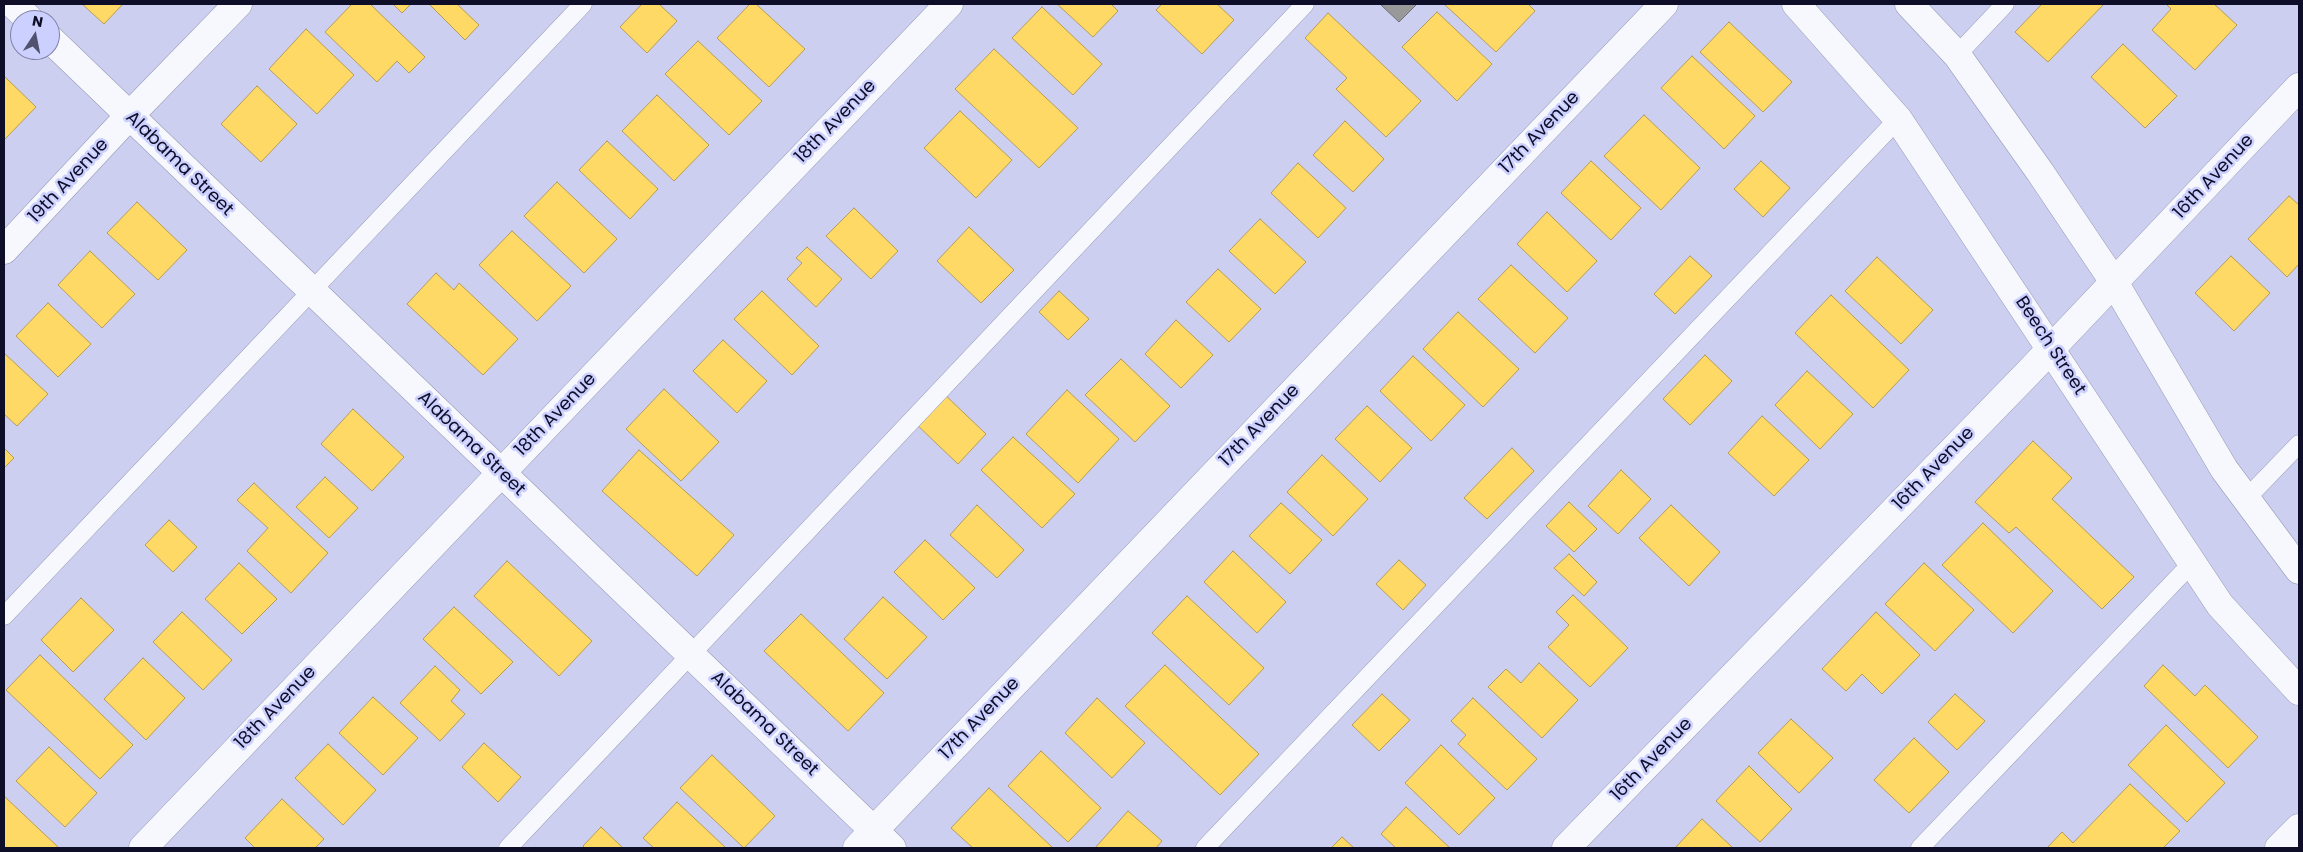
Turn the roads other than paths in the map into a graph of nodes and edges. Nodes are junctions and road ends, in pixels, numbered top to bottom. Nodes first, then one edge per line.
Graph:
1 (238, 4) edge
2 (583, 4) edge
3 (949, 4) edge
4 (1305, 4) edge
5 (1664, 4) edge
6 (1796, 4) edge
7 (1909, 4) edge
8 (2005, 4) edge
9 (60, 49) edge
10 (1957, 55) junction
11 (2299, 87) edge
12 (129, 116) junction
13 (1898, 119) junction
14 (4, 250) edge
15 (2114, 282) junction
16 (310, 291) junction
17 (2052, 348) junction
18 (2299, 444) edge
19 (501, 472) junction
20 (2246, 499) junction
21 (2192, 563) junction
22 (2299, 570) edge
23 (4, 616) edge
24 (691, 654) junction
25 (2299, 691) edge
26 (2299, 828) edge
27 (874, 842) edge
28 (143, 848) edge
29 (508, 848) edge
30 (1205, 848) edge
31 (1566, 848) edge
32 (1920, 848) edge
33 (2279, 848) edge

1 - 12 street, 19th Avenue
2 - 16 lane
3 - 19 street, 18th Avenue
4 - 24 lane
5 - 27 street, 17th Avenue
6 - 13 street, Beech Street
7 - 10 street
8 - 10 lane
9 - 12 street, Alabama Street
10 - 15 street
11 - 15 street, 16th Avenue
12 - 14 street, 19th Avenue
12 - 16 street, Alabama Street
13 - 17 street, Beech Street
13 - 30 lane
15 - 17 street, 16th Avenue
15 - 20 street
16 - 19 street, Alabama Street
16 - 23 lane
17 - 21 street, Beech Street
17 - 31 street, 16th Avenue
18 - 20 lane
19 - 24 street, Alabama Street
19 - 28 street, 18th Avenue
20 - 22 street
21 - 25 street, Beech Street
21 - 32 lane
24 - 27 street, Alabama Street
24 - 29 lane
26 - 33 street

